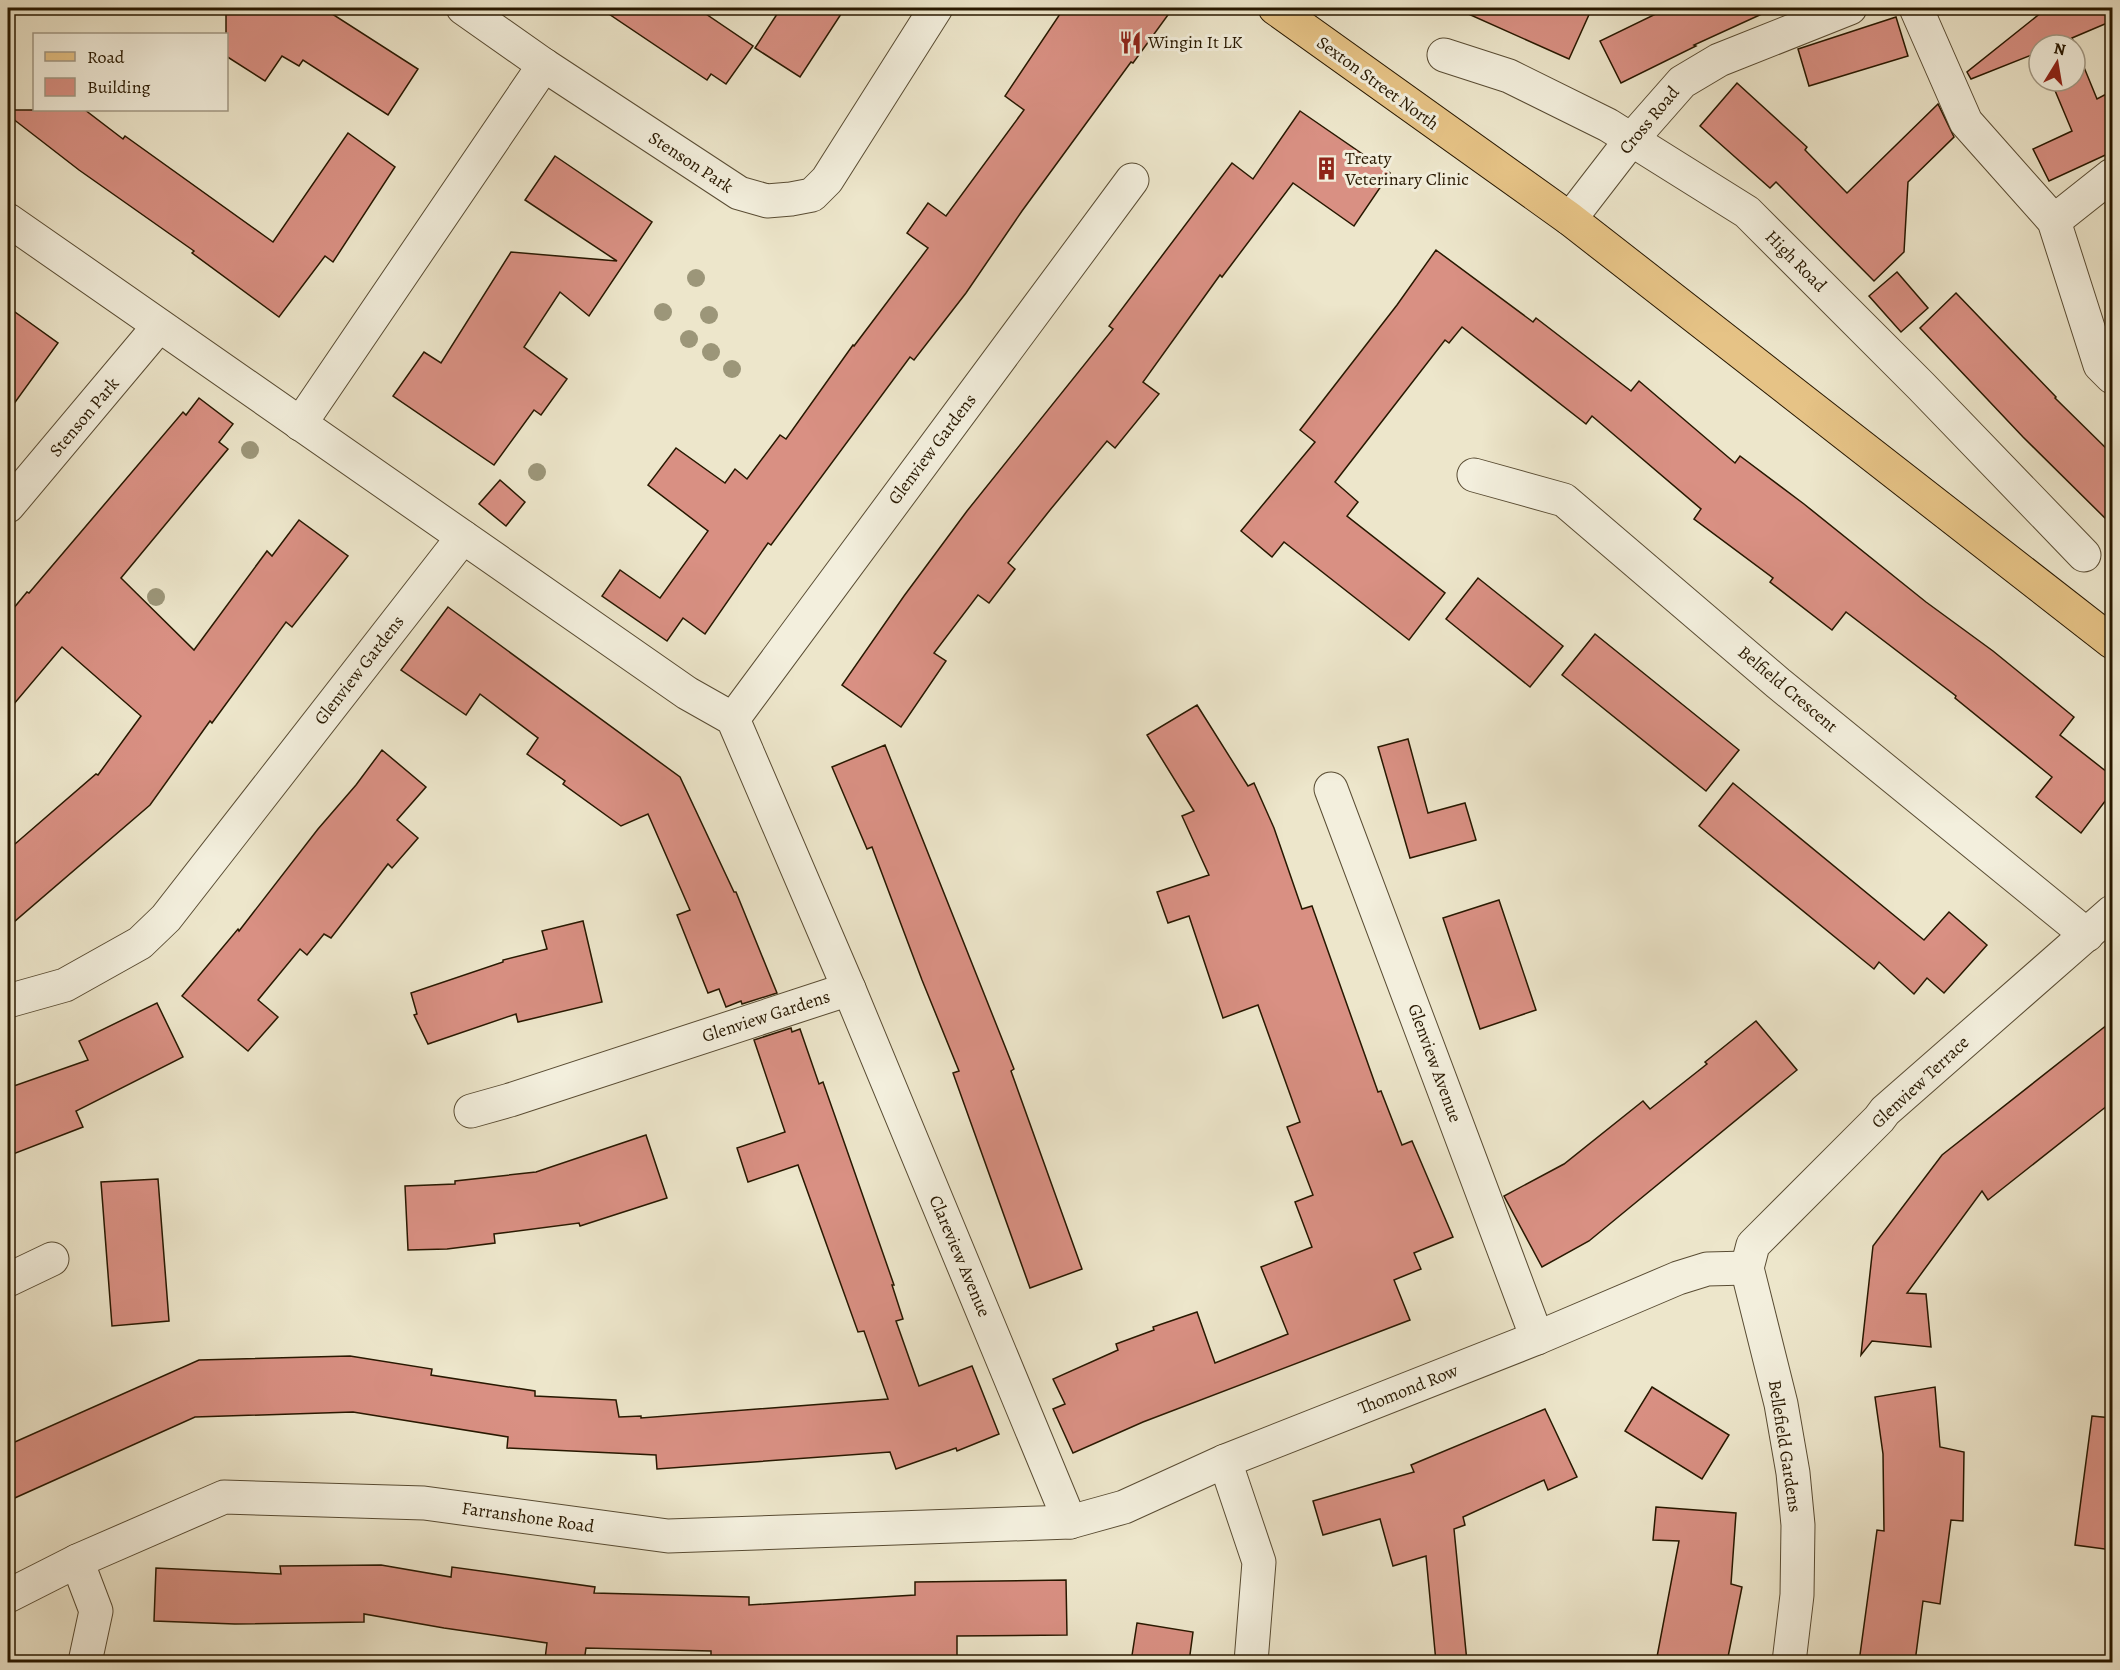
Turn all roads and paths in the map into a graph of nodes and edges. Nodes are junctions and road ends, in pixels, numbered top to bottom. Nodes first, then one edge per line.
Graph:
1 (463, 8) edge
2 (936, 8) edge
3 (1275, 8) edge
4 (1850, 8) edge
5 (1916, 8) edge
6 (1444, 56) dead end
7 (544, 65) junction
8 (1631, 140) junction
9 (2112, 175) edge
10 (1132, 180) dead end
11 (1570, 219) junction
12 (8, 220) edge
13 (2054, 221) junction
14 (159, 326) junction
15 (2112, 377) edge
16 (300, 424) junction
17 (1474, 475) dead end
18 (8, 506) edge
19 (463, 537) junction
20 (2084, 555) dead end
21 (2112, 642) edge
22 (733, 719) junction
23 (1331, 789) dead end
24 (2112, 912) edge
25 (2086, 935) junction
26 (849, 989) junction
27 (8, 1001) edge
28 (471, 1111) dead end
29 (52, 1259) dead end
30 (1747, 1268) junction
31 (8, 1280) edge
32 (1537, 1338) junction
33 (1225, 1461) junction
34 (1071, 1522) junction
35 (77, 1561) junction
36 (8, 1596) edge
37 (85, 1662) edge
38 (1251, 1662) edge
39 (1789, 1662) edge

1 - 7 street, Stenson Park
2 - 7 street, Stenson Park
3 - 11 main road, Sexton Street North
4 - 8 street, Cross Road
5 - 13 street
6 - 8 street, High Road
7 - 16 street
8 - 11 street, Cross Road
8 - 20 street, High Road
9 - 13 street
10 - 22 street, Glenview Gardens
11 - 21 main road
12 - 14 street
13 - 15 street
14 - 16 street
14 - 18 street, Stenson Park
16 - 19 street
17 - 25 street, Belfield Crescent
19 - 22 street
19 - 27 street, Glenview Gardens
22 - 26 street, Glenview Gardens
23 - 32 street, Glenview Avenue
24 - 25 street, Glenview Terrace
25 - 30 street, Glenview Terrace
26 - 28 street, Glenview Gardens
26 - 34 street, Clareview Avenue
29 - 31 street
30 - 32 street, Thomond Row
30 - 39 street, Bellefield Gardens
32 - 33 street, Thomond Row
33 - 34 street, Thomond Row
33 - 38 street
34 - 35 street, Farranshone Road
35 - 36 street, Farranshone Road
35 - 37 street

